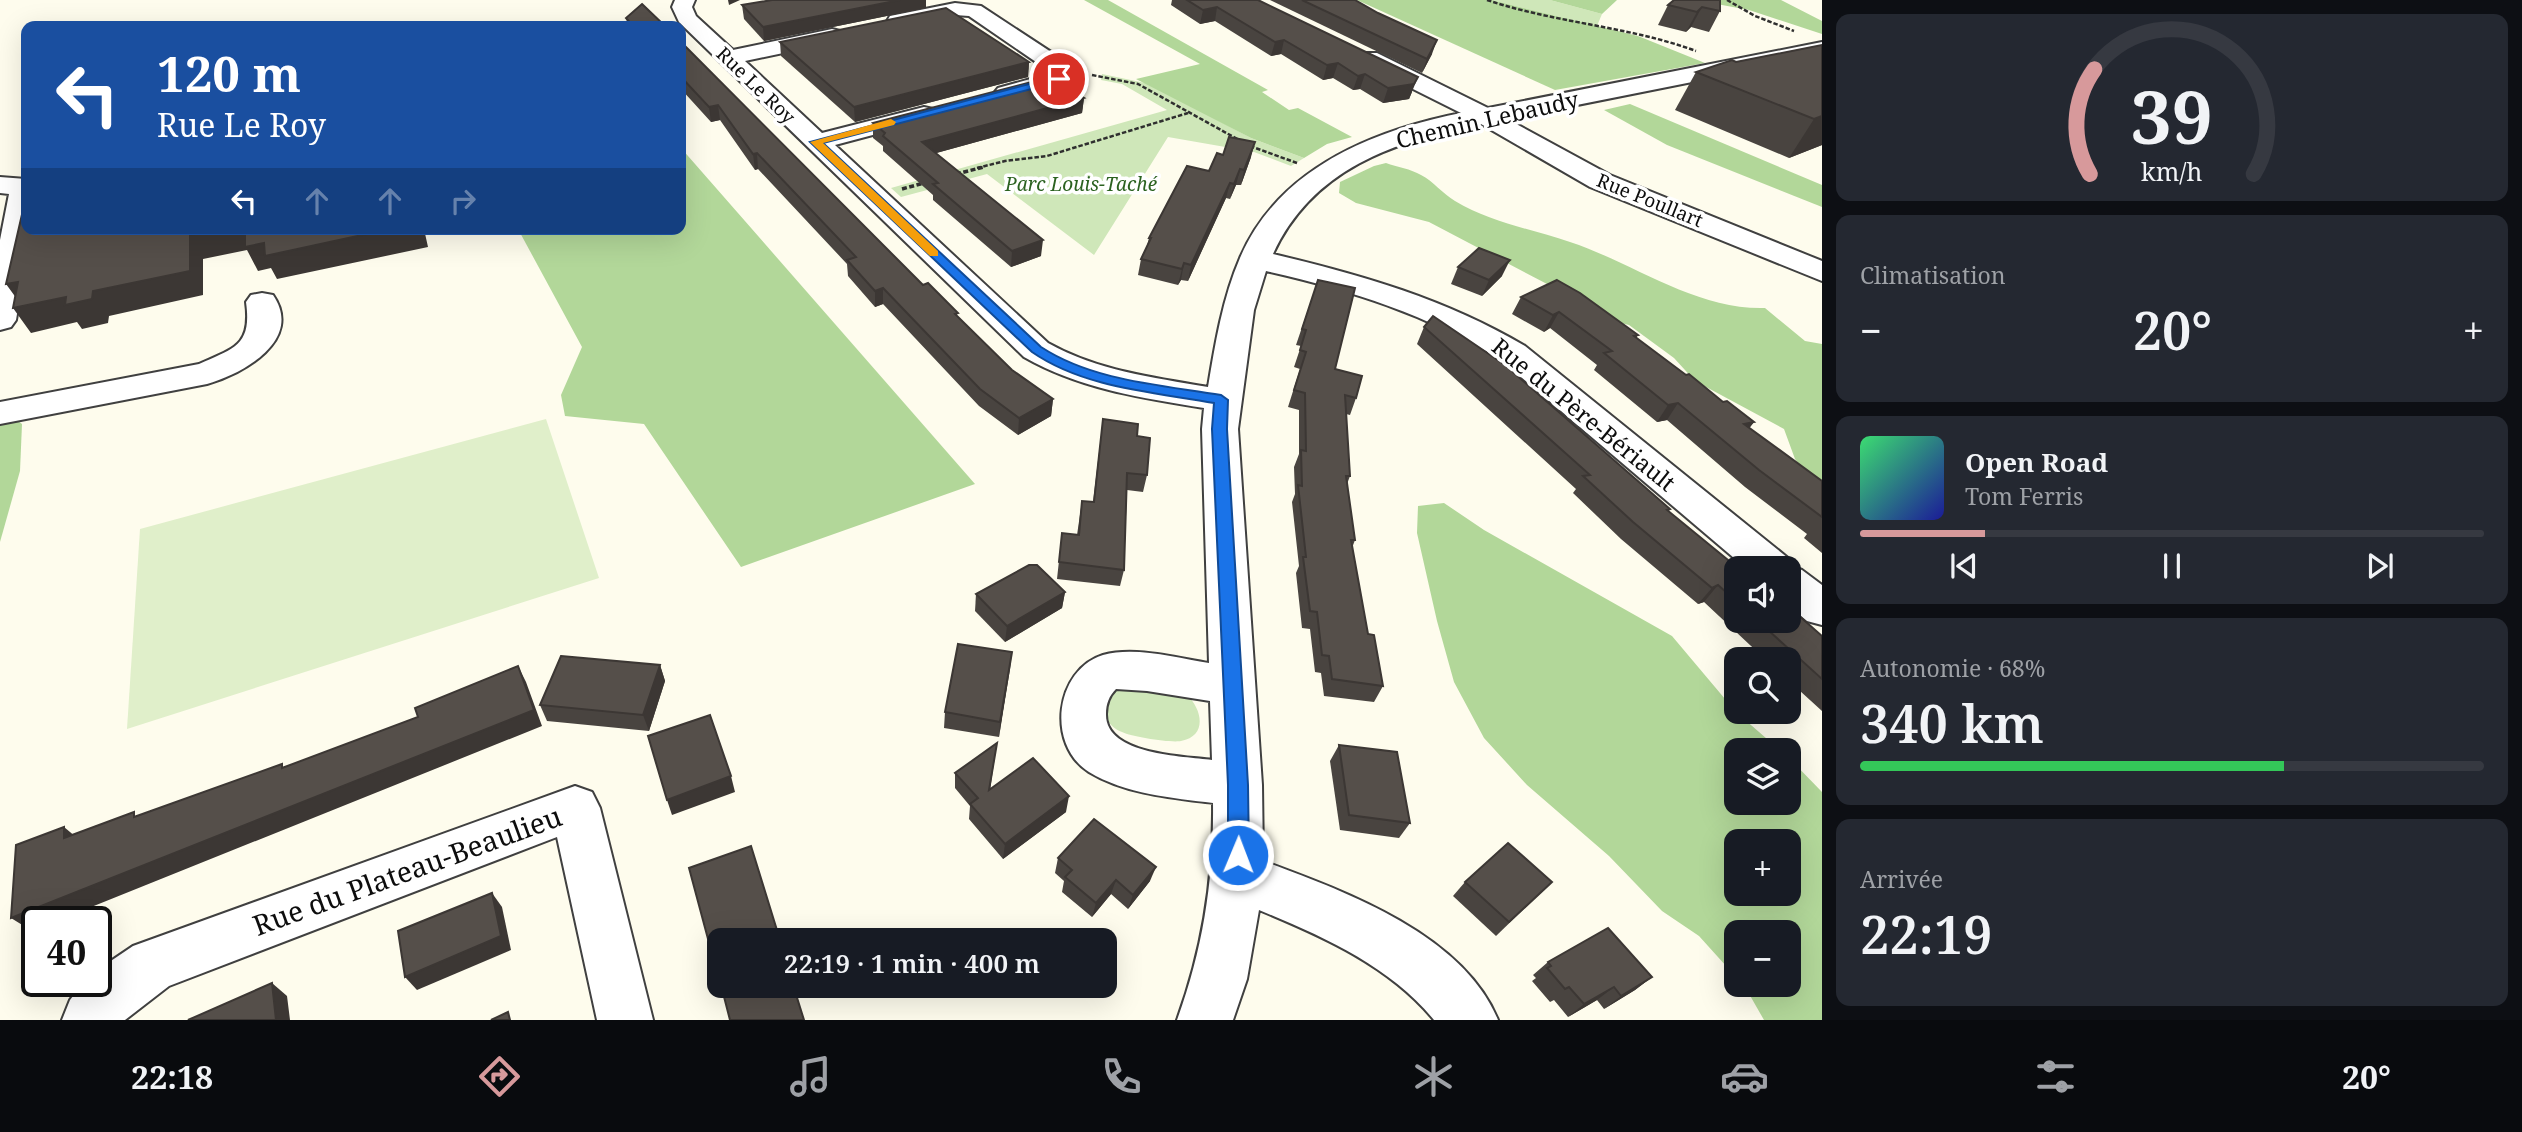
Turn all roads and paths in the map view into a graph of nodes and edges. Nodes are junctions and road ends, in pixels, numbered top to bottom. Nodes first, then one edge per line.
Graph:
1 (685, 0) edge
2 (1487, 0) edge
3 (1727, 0) edge
4 (874, 27) edge
5 (848, 32) edge
6 (1809, 40) edge
7 (1348, 48) edge
8 (728, 58) junction
9 (1732, 66) junction
10 (1066, 72) junction
11 (982, 99) edge
12 (944, 109) edge
13 (1188, 113) junction
14 (1483, 116) junction
15 (816, 142) junction
16 (1324, 172) junction
17 (953, 175) edge
18 (926, 183) edge
19 (0, 185) edge
20 (21, 187) edge
21 (874, 197) junction
22 (21, 204) edge
23 (1254, 259) junction
24 (1822, 272) edge
25 (262, 302) dead end
26 (0, 320) edge
27 (1221, 400) junction
28 (0, 414) edge
29 (1758, 556) edge
30 (1801, 592) edge
31 (1822, 609) edge
32 (1232, 686) junction
33 (1238, 785) junction
34 (1238, 877) junction
35 (90, 1020) edge
36 (625, 1020) edge
37 (1205, 1020) edge
38 (1469, 1020) edge

1 - 8 street, Rue Le Roy
2 - 9 path
3 - 6 path
4 - 10 street
5 - 8 street
6 - 9 street, Chemin Lebaudy
7 - 14 street, Rue Poullart
8 - 15 street, Rue Le Roy
9 - 14 street, Chemin Lebaudy
10 - 11 street
10 - 13 path
12 - 15 street
13 - 16 path
13 - 17 path
14 - 16 street, Chemin Lebaudy
14 - 24 street, Rue Poullart
15 - 21 street, Rue Le Roy
16 - 23 street, Chemin Lebaudy
18 - 21 path
19 - 20 street
21 - 27 street, Rue Le Roy
22 - 26 street
23 - 27 street, Chemin Lebaudy
23 - 29 street, Rue du Père-Bériault
25 - 28 street
27 - 32 street, Chemin Lebaudy
30 - 31 street
32 - 33 street, Chemin Lebaudy
32 - 33 street
33 - 34 street, Chemin Lebaudy
34 - 37 street, Chemin Lebaudy
34 - 38 street
35 - 36 street, Rue du Plateau-Beaulieu

